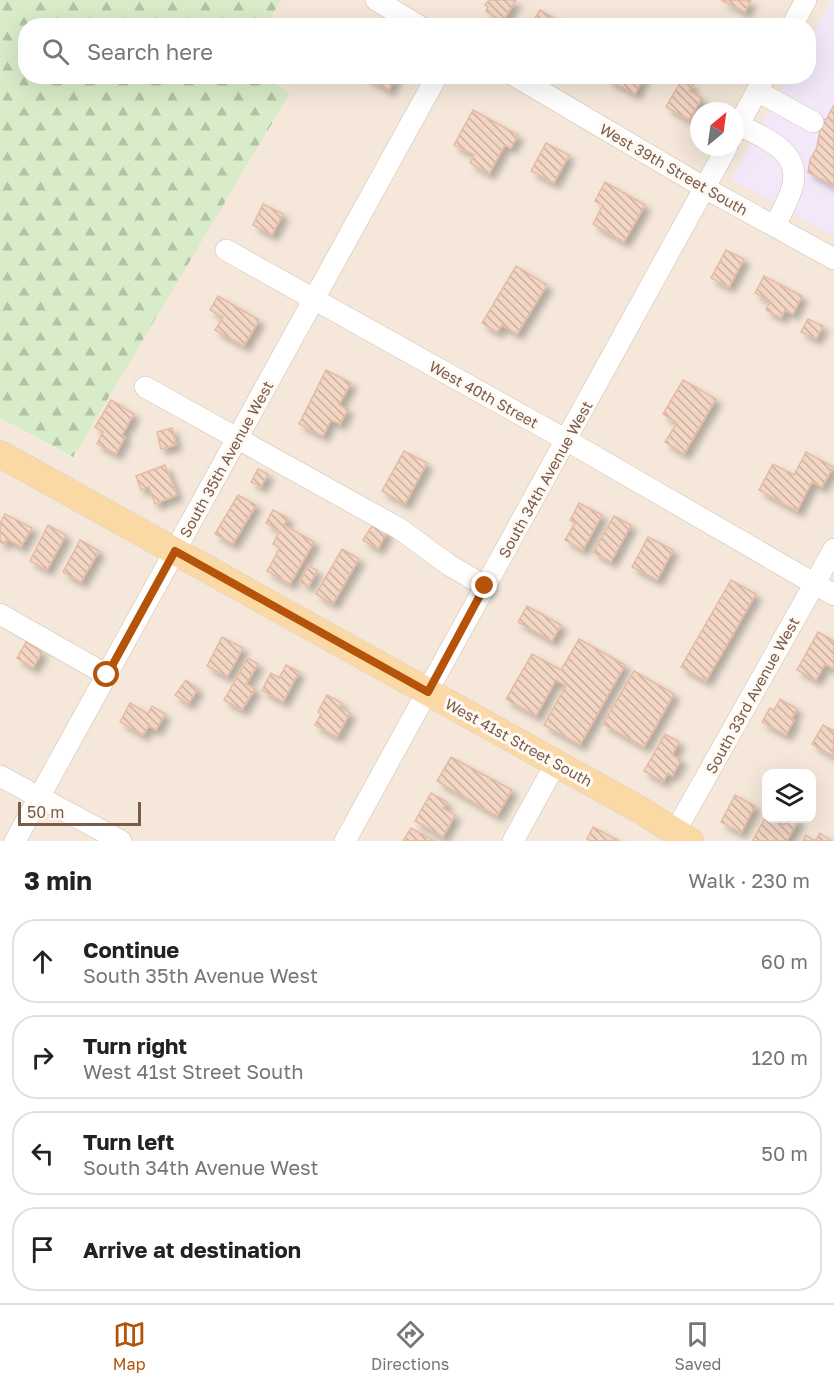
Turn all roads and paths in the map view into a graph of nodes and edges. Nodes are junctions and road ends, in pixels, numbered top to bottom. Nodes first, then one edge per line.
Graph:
1 (376, 0) edge
2 (806, 0) edge
3 (405, 18) edge
4 (796, 18) edge
5 (433, 84) edge
6 (529, 84) edge
7 (761, 84) edge
8 (744, 115) edge
9 (813, 122) dead end
10 (744, 131) edge
11 (722, 156) edge
12 (705, 188) junction
13 (775, 226) junction
14 (226, 250) dead end
15 (834, 259) edge
16 (315, 300) junction
17 (145, 387) dead end
18 (238, 439) junction
19 (568, 441) junction
20 (0, 454) edge
21 (834, 549) edge
22 (175, 551) junction
23 (814, 584) junction
24 (485, 586) junction
25 (834, 595) edge
26 (0, 614) edge
27 (107, 675) junction
28 (428, 692) junction
29 (556, 763) junction
30 (0, 776) edge
31 (38, 798) junction
32 (678, 838) edge
33 (15, 841) edge
34 (121, 841) edge
35 (345, 841) edge
36 (513, 841) edge

1 - 3 street
2 - 4 street
5 - 16 street, South 35th Avenue West
6 - 12 street, West 39th Street South
7 - 8 street
7 - 9 street
10 - 13 street
11 - 12 street, South 34th Avenue West
12 - 13 street, West 39th Street South
12 - 19 street, South 34th Avenue West
13 - 15 street, West 39th Street South
14 - 16 street, West 40th Street
16 - 18 street, South 35th Avenue West
16 - 19 street, West 40th Street
17 - 18 street
18 - 22 street, South 35th Avenue West
18 - 24 street
19 - 23 street, West 40th Street
19 - 24 street, South 34th Avenue West
20 - 22 main road, West 41st Street South
21 - 23 street, South 33rd Avenue West
22 - 27 street, South 35th Avenue West
22 - 28 main road, West 41st Street South
23 - 25 street, West 40th Street
23 - 32 street, South 33rd Avenue West
24 - 28 street, South 34th Avenue West
26 - 27 street
27 - 31 street, South 35th Avenue West
28 - 29 main road, West 41st Street South
28 - 35 street, South 34th Avenue West
29 - 32 main road, West 41st Street South
29 - 36 street
30 - 31 street
31 - 33 street, South 35th Avenue West
31 - 34 street

